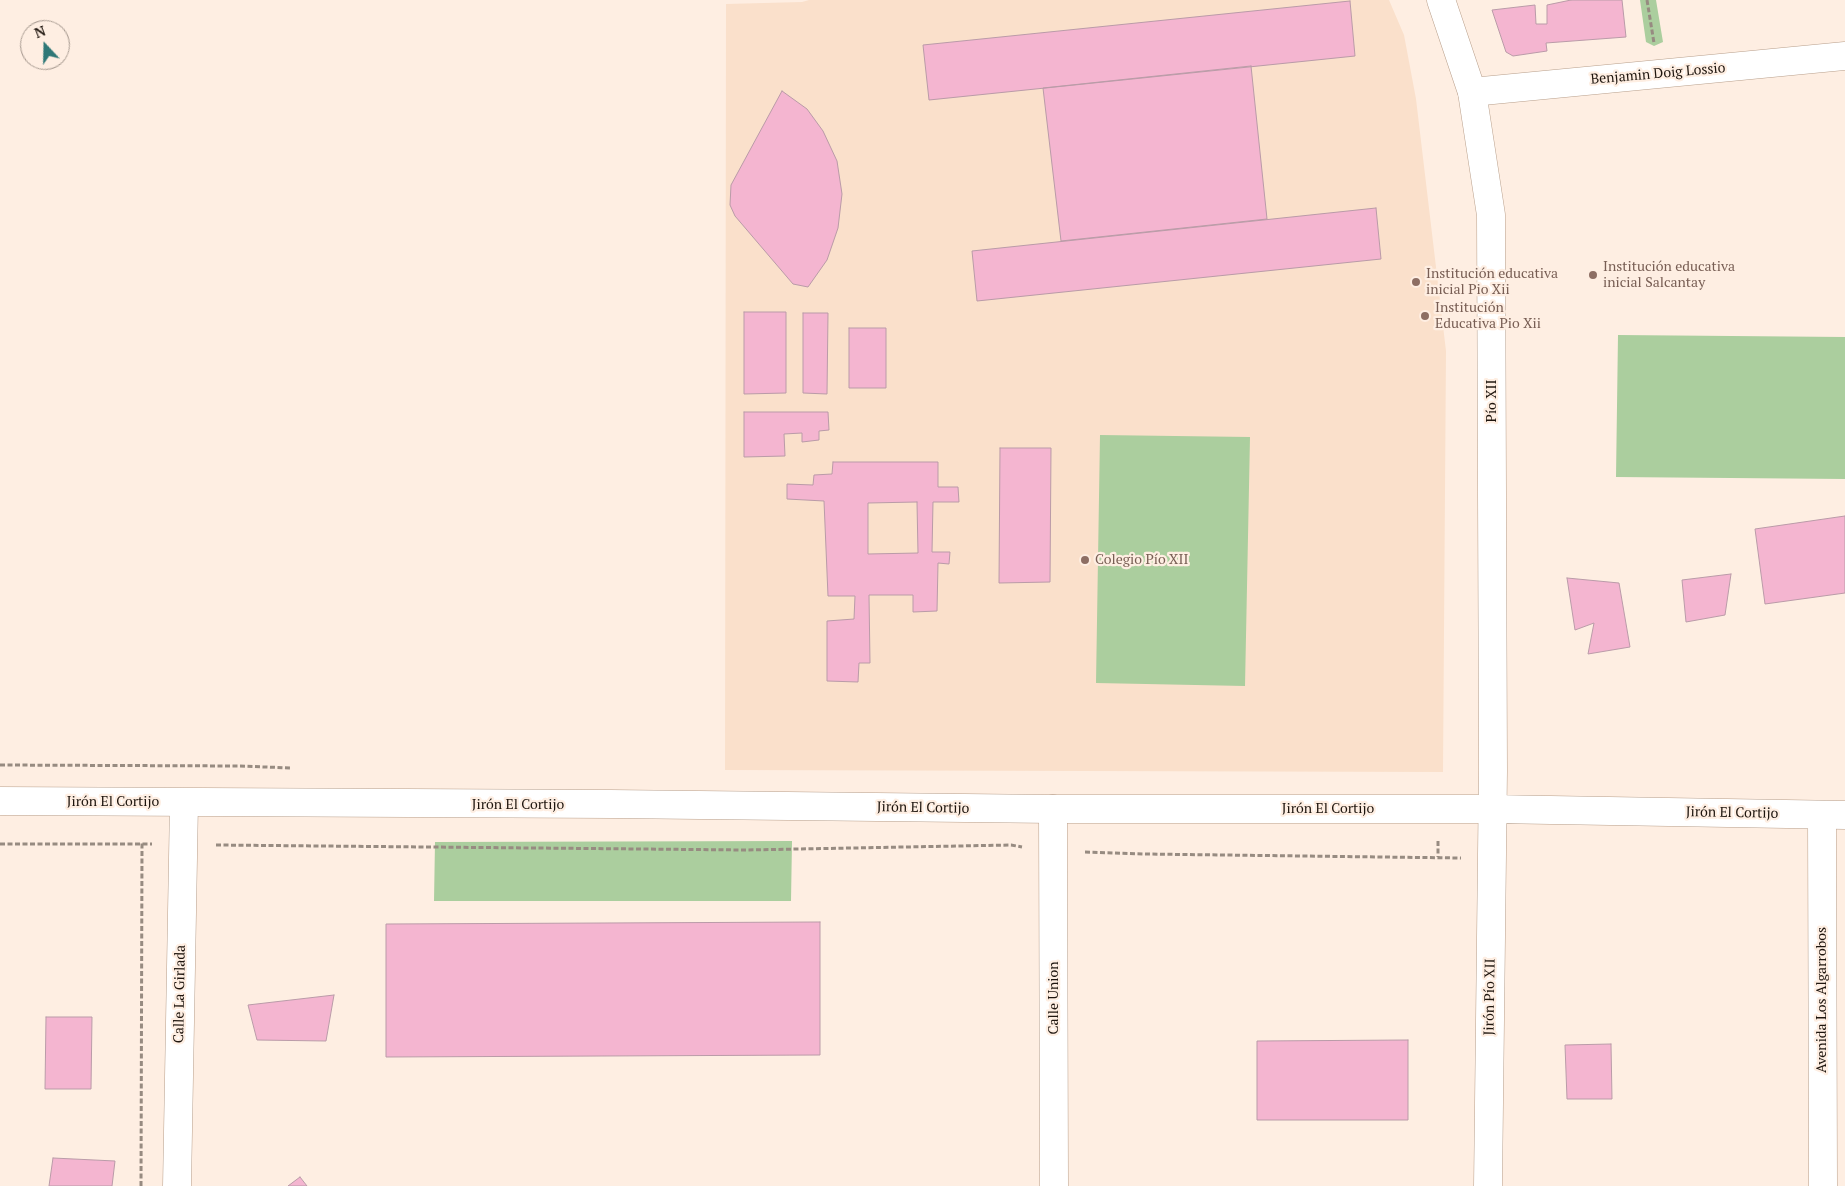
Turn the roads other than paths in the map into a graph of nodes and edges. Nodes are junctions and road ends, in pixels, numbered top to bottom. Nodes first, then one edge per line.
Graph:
1 (1441, 0) edge
2 (1845, 56) edge
3 (1472, 92) junction
4 (0, 802) edge
5 (184, 803) junction
6 (1053, 809) junction
7 (1492, 809) junction
8 (1833, 815) edge
9 (177, 1186) edge
10 (1054, 1186) edge
11 (1488, 1186) edge
12 (1822, 1186) edge

1 - 3 street, Pío XII
2 - 3 street, Benjamin Doig Lossio
3 - 7 street, Pío XII
4 - 5 street, Jirón El Cortijo
5 - 6 street, Jirón El Cortijo
5 - 9 street, Calle La Girlada
6 - 7 street, Jirón El Cortijo
6 - 10 street, Calle Union
7 - 8 street, Jirón El Cortijo
7 - 11 street, Jirón Pío XII
8 - 12 street, Avenida Los Algarrobos

